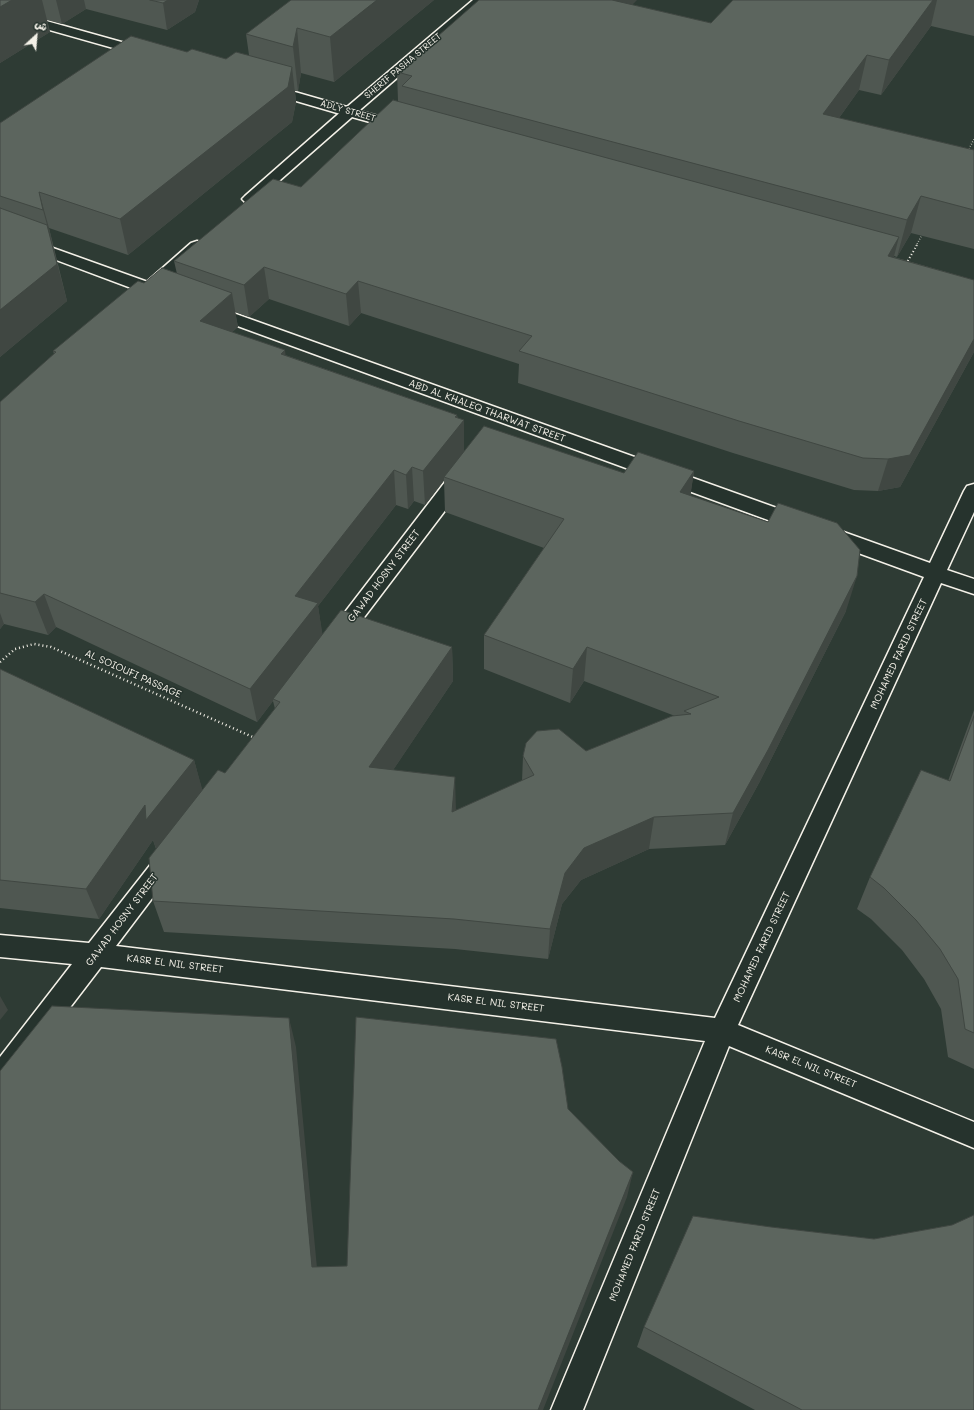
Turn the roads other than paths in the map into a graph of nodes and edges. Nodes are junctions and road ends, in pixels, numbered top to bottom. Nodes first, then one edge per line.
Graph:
1 (481, 0) edge
2 (0, 12) edge
3 (159, 57) edge
4 (258, 86) edge
5 (349, 112) junction
6 (418, 131) edge
7 (241, 208) edge
8 (0, 234) edge
9 (206, 238) edge
10 (144, 293) junction
11 (506, 417) junction
12 (491, 436) edge
13 (472, 461) edge
14 (974, 492) edge
15 (937, 574) junction
16 (974, 587) edge
17 (326, 653) edge
18 (182, 841) edge
19 (0, 946) edge
20 (96, 955) junction
21 (722, 1031) junction
22 (0, 1078) edge
23 (974, 1134) edge
24 (567, 1410) edge

1 - 5 street, SHERIF PASHA STREET
2 - 3 street
4 - 5 street, ADLY STREET
5 - 6 street, ADLY STREET
5 - 7 street, SHERIF PASHA STREET
8 - 10 street, ABD AL KHALEQ THARWAT STREET
9 - 10 street
10 - 11 street, ABD AL KHALEQ THARWAT STREET
11 - 12 street
11 - 15 street, ABD AL KHALEQ THARWAT STREET
13 - 17 street, GAWAD HOSNY STREET
14 - 15 street, MOHAMED FARID STREET
15 - 16 street, ABD AL KHALEQ THARWAT STREET
15 - 21 street, MOHAMED FARID STREET
18 - 20 street, GAWAD HOSNY STREET
19 - 20 street, KASR EL NIL STREET
20 - 21 street, KASR EL NIL STREET
20 - 22 street, GAWAD HOSNY STREET
21 - 23 street, KASR EL NIL STREET
21 - 24 street, MOHAMED FARID STREET

